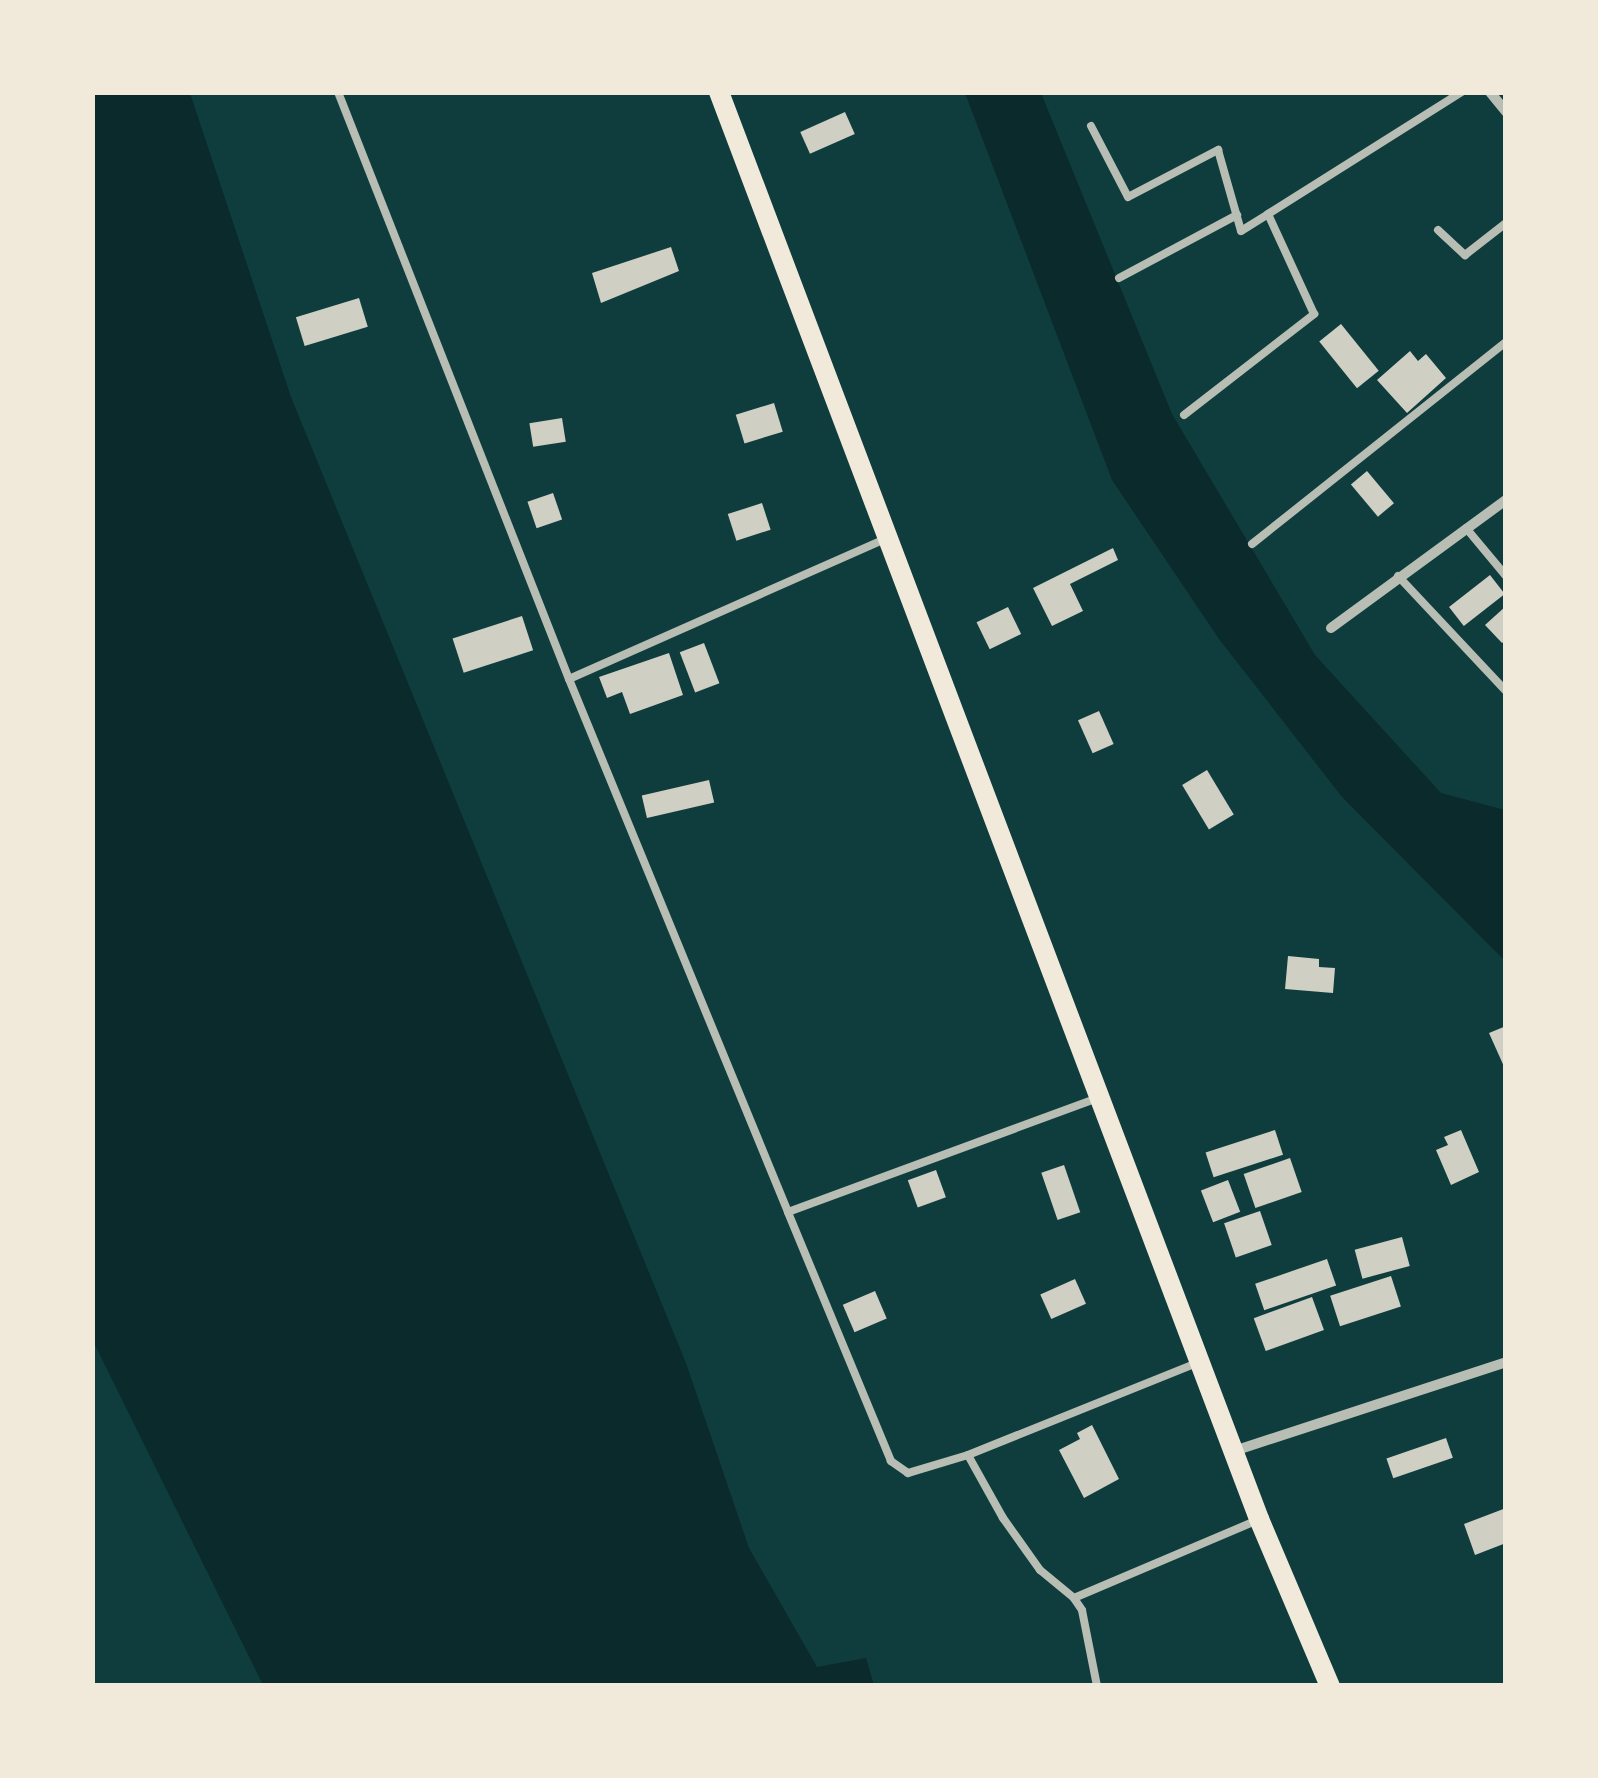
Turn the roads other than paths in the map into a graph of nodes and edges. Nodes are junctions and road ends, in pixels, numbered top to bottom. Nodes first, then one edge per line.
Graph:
1 (338, 92) edge
2 (719, 92) edge
3 (1462, 92) edge
4 (1490, 92) edge
5 (1506, 112) edge
6 (1091, 126) dead end
7 (1268, 214) junction
8 (1236, 215) junction
9 (1506, 223) edge
10 (1438, 230) dead end
11 (1119, 278) dead end
12 (1506, 342) edge
13 (1184, 416) dead end
14 (1506, 500) edge
15 (1466, 528) junction
16 (886, 538) junction
17 (1252, 544) dead end
18 (1398, 576) junction
19 (1506, 576) edge
20 (1331, 628) dead end
21 (570, 679) junction
22 (1506, 691) edge
23 (1098, 1098) junction
24 (788, 1212) junction
25 (1199, 1362) junction
26 (1506, 1362) edge
27 (1234, 1451) junction
28 (968, 1456) junction
29 (1260, 1519) junction
30 (1074, 1598) junction
31 (1097, 1686) edge
32 (1330, 1686) edge

1 - 21 lane
2 - 16 main road
3 - 7 lane
4 - 5 street
6 - 8 lane
7 - 8 lane
7 - 13 lane
8 - 11 lane
9 - 10 lane
12 - 17 lane
14 - 15 street
15 - 18 street
15 - 19 lane
16 - 21 lane
16 - 23 main road
18 - 20 street
18 - 22 lane
21 - 24 lane
23 - 24 lane
23 - 25 main road
24 - 28 lane
25 - 27 main road
25 - 28 lane
26 - 27 street
27 - 29 main road
28 - 30 lane
29 - 30 lane
29 - 32 main road
30 - 31 lane

